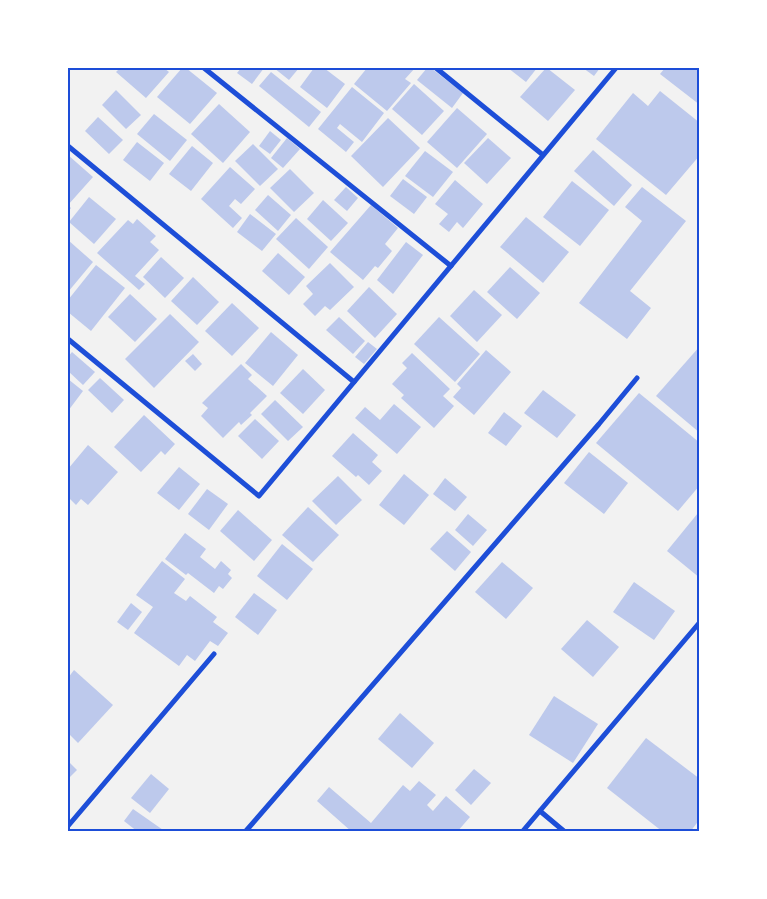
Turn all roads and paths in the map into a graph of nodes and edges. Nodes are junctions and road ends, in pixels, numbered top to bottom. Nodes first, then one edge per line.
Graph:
1 (204, 68) edge
2 (436, 68) edge
3 (616, 68) edge
4 (68, 146) edge
5 (543, 155) junction
6 (450, 266) junction
7 (68, 339) edge
8 (637, 378) dead end
9 (354, 382) junction
10 (700, 622) edge
11 (214, 654) dead end
12 (540, 811) junction
13 (68, 826) edge
14 (245, 832) edge
15 (522, 832) edge
16 (565, 832) edge

1 - 6 street
2 - 5 street
3 - 5 street
4 - 9 street
5 - 6 street
6 - 9 street
7 - 9 street
8 - 14 street
10 - 12 street
11 - 13 street
12 - 15 street
12 - 16 street

